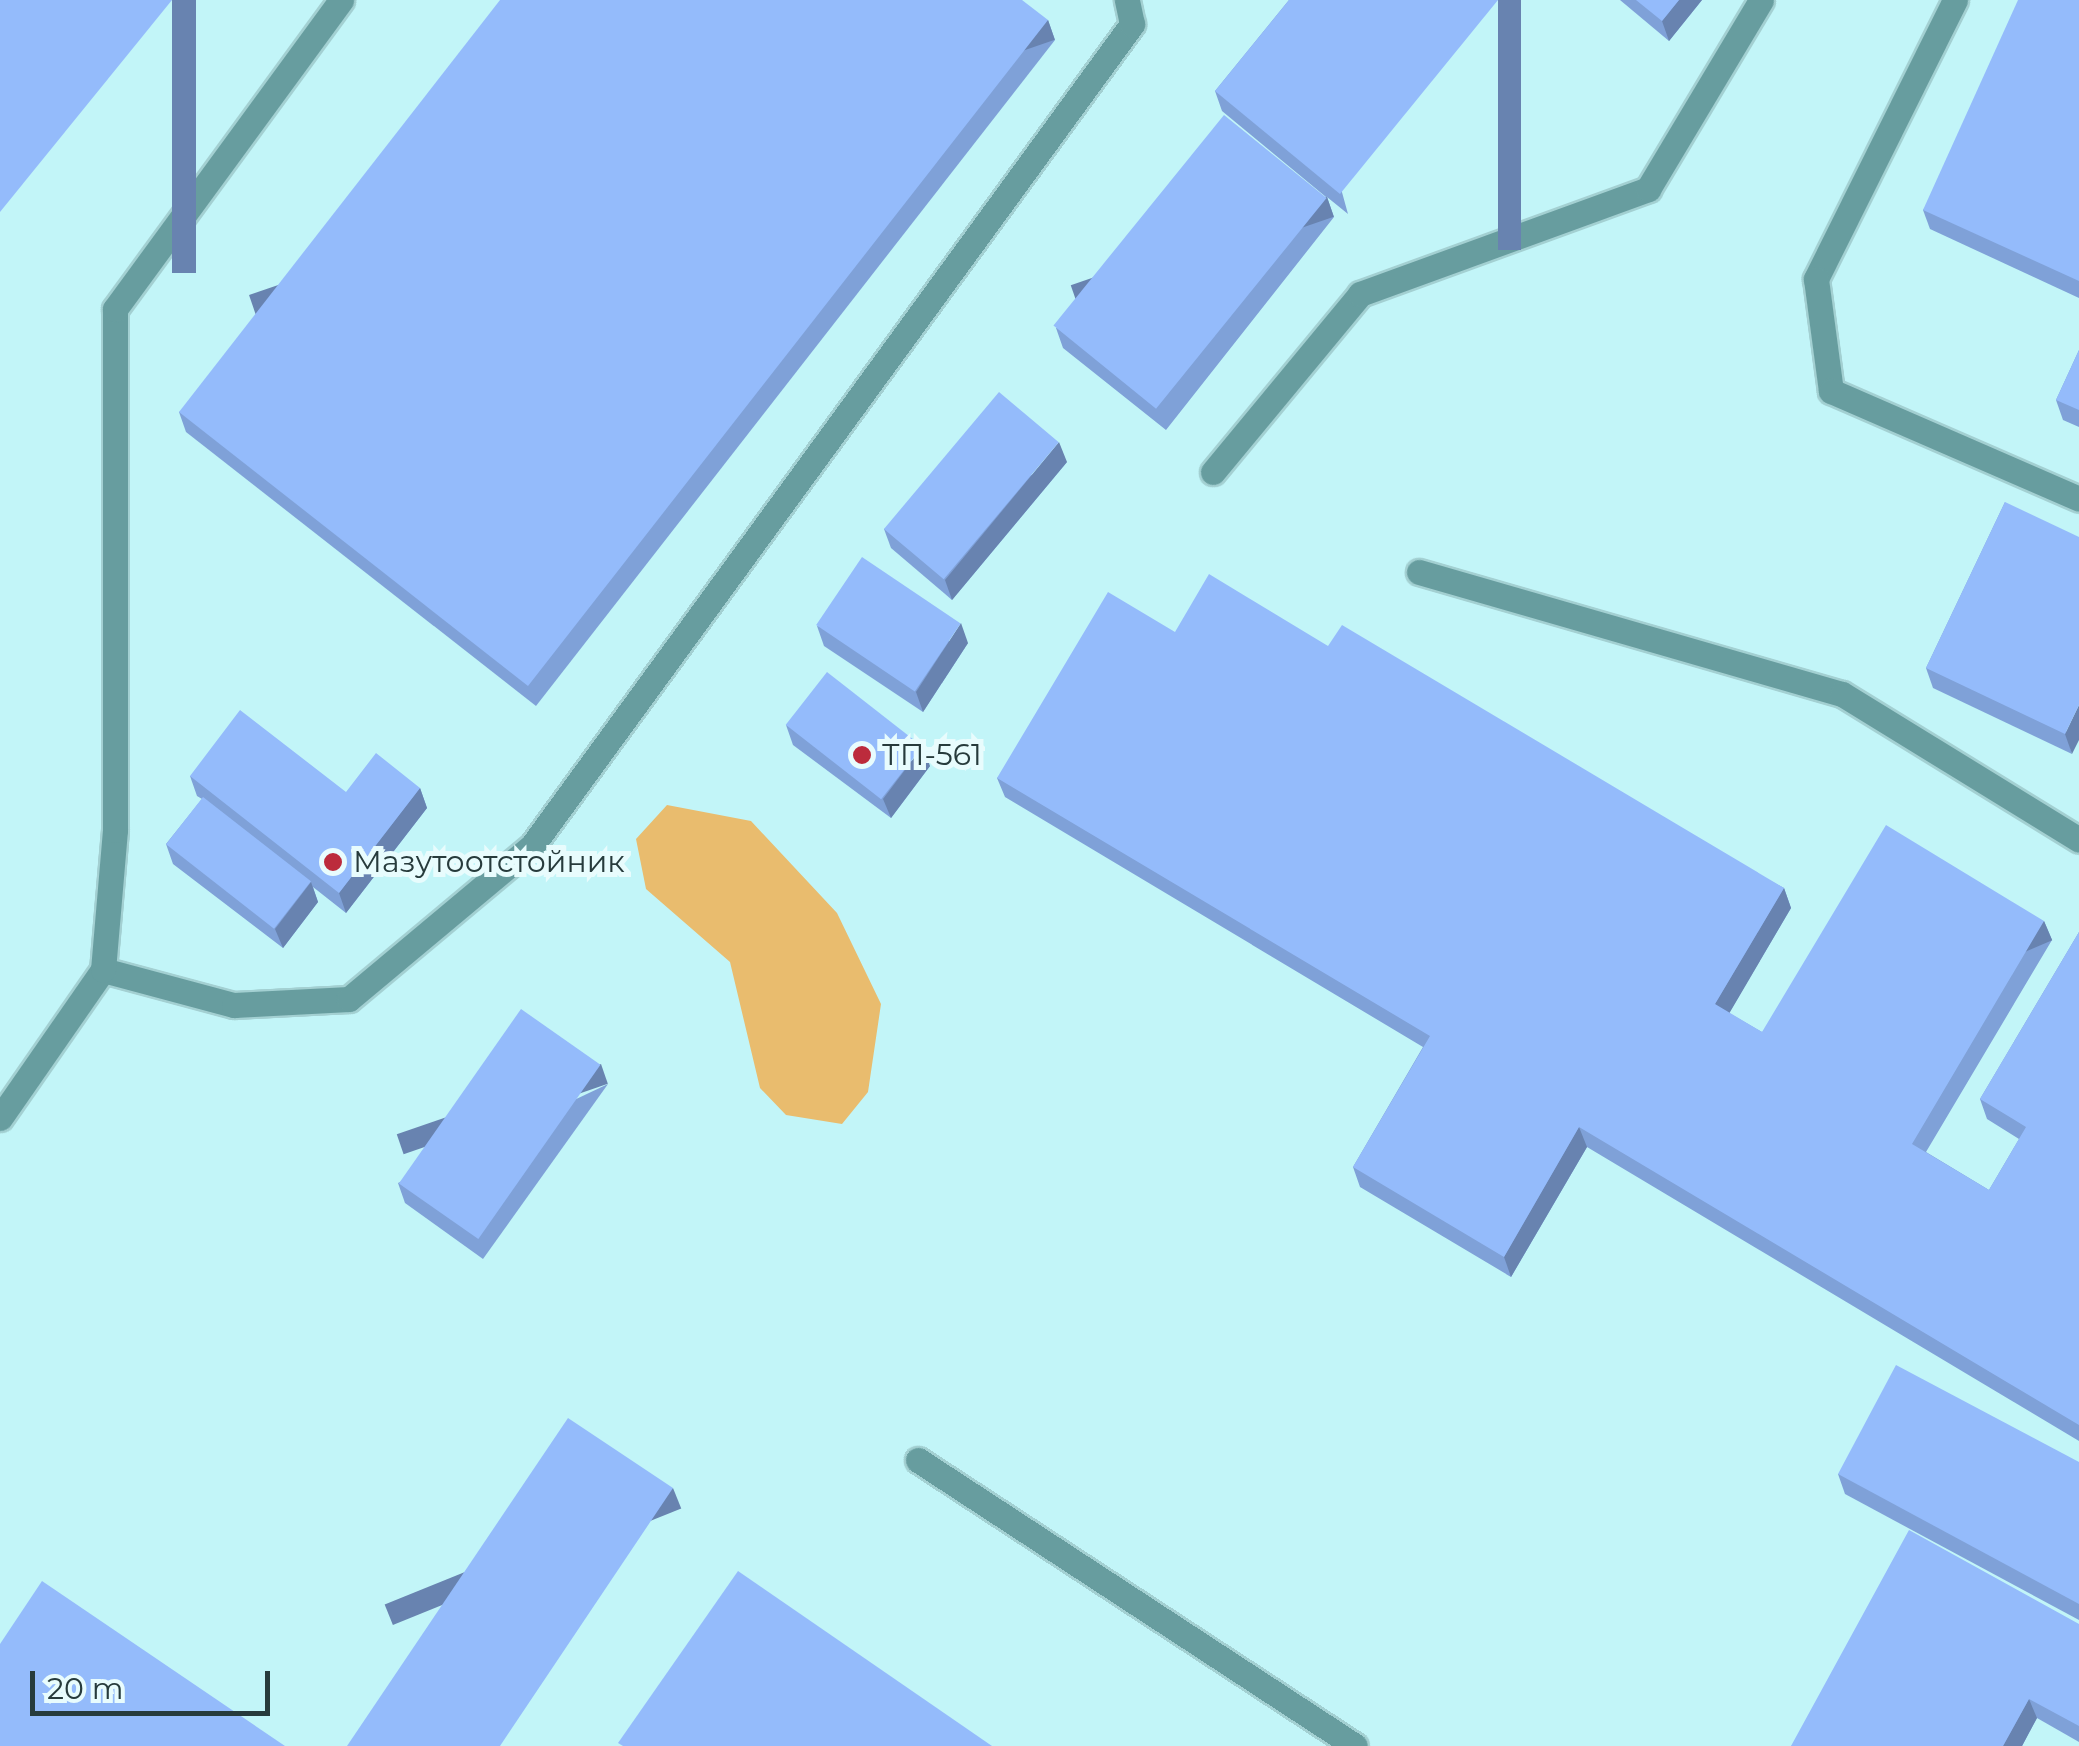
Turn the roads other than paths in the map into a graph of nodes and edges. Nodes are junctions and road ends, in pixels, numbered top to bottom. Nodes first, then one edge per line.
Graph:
1 (341, 0) edge
2 (1127, 0) edge
3 (1761, 0) edge
4 (1955, 0) edge
5 (1214, 472) dead end
6 (2079, 498) edge
7 (1419, 572) dead end
8 (2079, 840) edge
9 (103, 970) junction
10 (0, 1118) edge
11 (918, 1460) dead end
12 (1355, 1746) edge

1 - 9 lane
2 - 9 lane
3 - 5 lane
4 - 6 lane
7 - 8 lane
9 - 10 lane
11 - 12 lane

